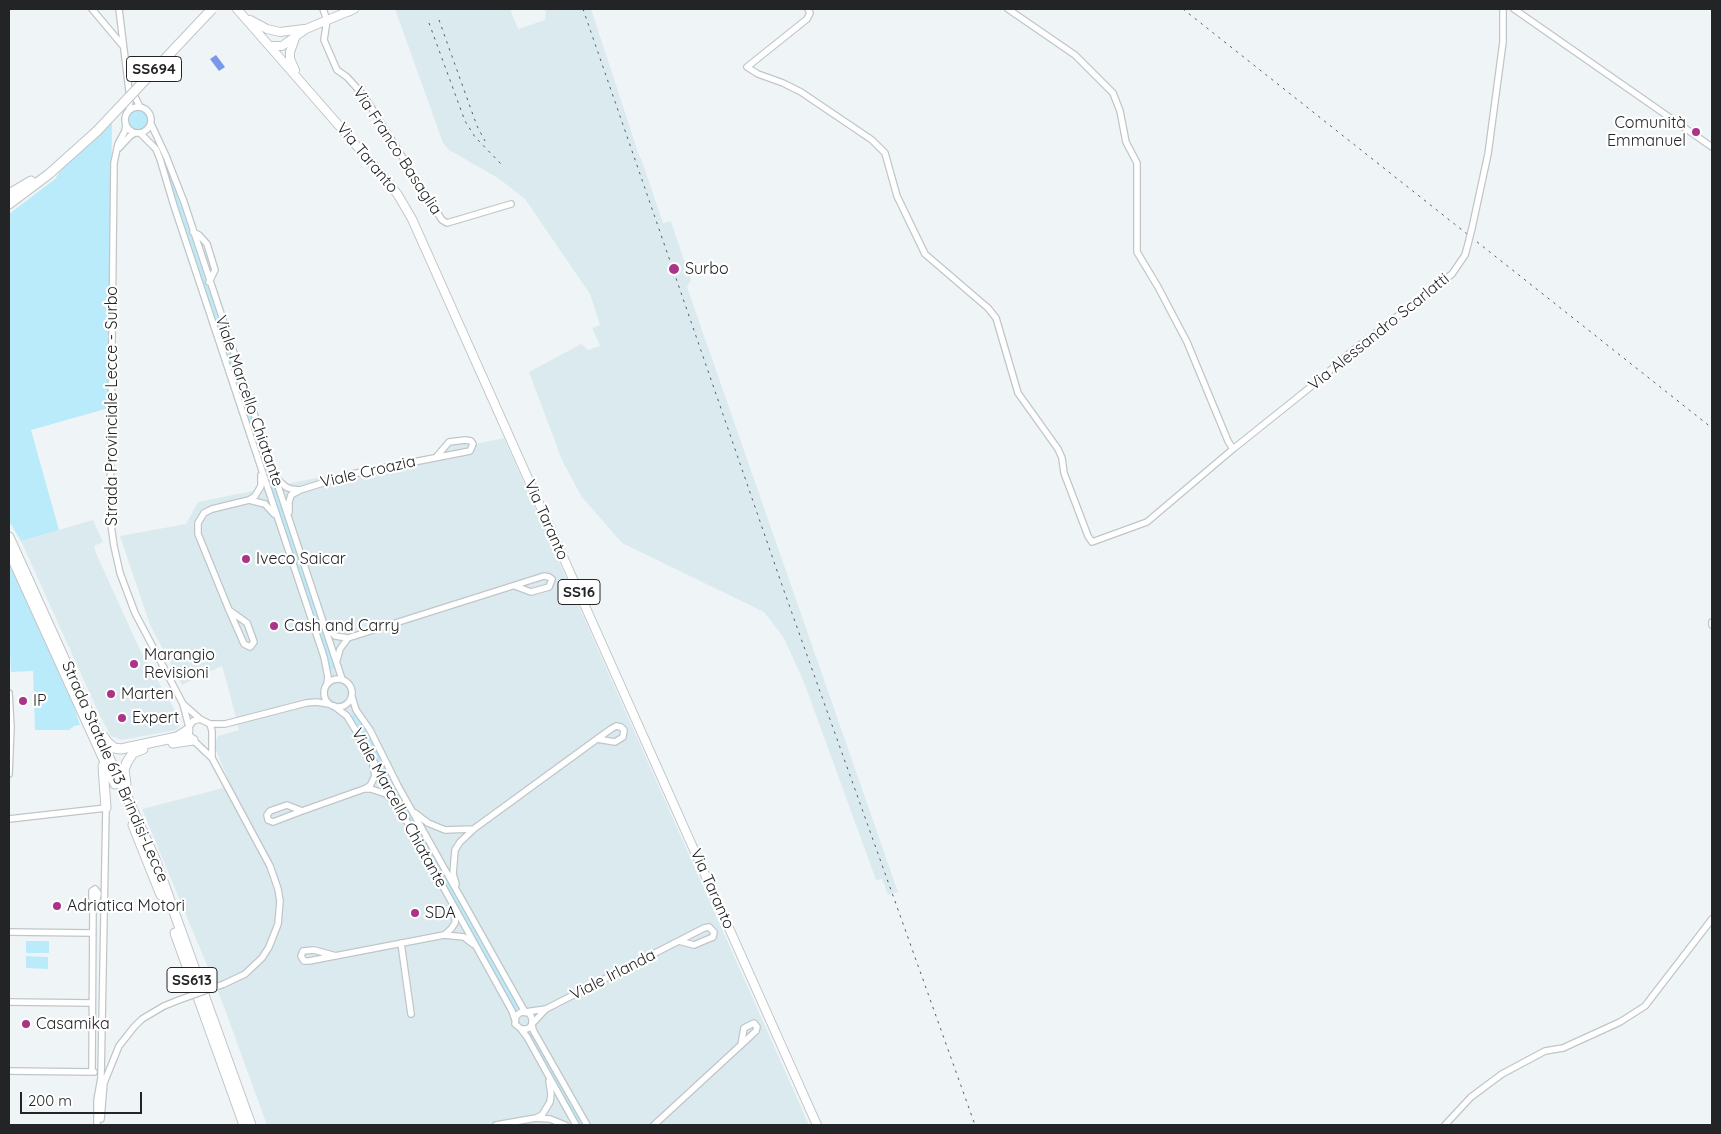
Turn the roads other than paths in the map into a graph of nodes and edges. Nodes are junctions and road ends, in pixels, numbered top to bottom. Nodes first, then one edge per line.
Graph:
1 (92, 9) edge
2 (119, 9) edge
3 (204, 9) edge
4 (212, 9) edge
5 (237, 9) edge
6 (323, 9) edge
7 (808, 9) edge
8 (1008, 9) edge
9 (1503, 9) edge
10 (1514, 9) edge
11 (352, 10) edge
12 (244, 17) junction
13 (327, 20) junction
14 (120, 21) junction
15 (109, 28) junction
16 (306, 29) junction
17 (280, 32) junction
18 (297, 35) junction
19 (123, 46) junction
20 (270, 46) junction
21 (302, 82) junction
22 (127, 83) junction
23 (140, 107) junction
24 (130, 110) junction
25 (126, 124) junction
26 (151, 124) junction
27 (95, 129) junction
28 (137, 133) junction
29 (1712, 147) edge
30 (116, 152) junction
31 (9, 196) edge
32 (511, 204) dead end
33 (9, 206) edge
34 (193, 232) junction
35 (209, 282) junction
36 (1233, 449) junction
37 (437, 456) junction
38 (261, 470) junction
39 (274, 476) junction
40 (300, 490) junction
41 (249, 500) junction
42 (278, 520) junction
43 (289, 521) junction
44 (9, 537) edge
45 (10, 555) edge
46 (515, 586) junction
47 (229, 610) junction
48 (322, 622) junction
49 (348, 638) junction
50 (336, 662) junction
51 (342, 679) junction
52 (77, 684) junction
53 (326, 686) junction
54 (9, 692) edge
55 (352, 697) junction
56 (183, 704) junction
57 (306, 704) junction
58 (332, 705) junction
59 (82, 713) junction
60 (200, 719) junction
61 (210, 724) junction
62 (225, 724) junction
63 (10, 727) edge
64 (188, 729) junction
65 (211, 733) junction
66 (597, 739) dead end
67 (194, 741) junction
68 (365, 746) junction
69 (212, 758) junction
70 (9, 774) edge
71 (364, 789) junction
72 (398, 806) junction
73 (106, 808) junction
74 (411, 810) junction
75 (302, 811) junction
76 (9, 819) edge
77 (475, 828) junction
78 (141, 829) junction
79 (459, 893) junction
80 (93, 903) dead end
81 (456, 909) junction
82 (1712, 919) edge
83 (9, 932) edge
84 (92, 933) junction
85 (444, 935) junction
86 (679, 941) junction
87 (401, 943) junction
88 (480, 952) junction
89 (336, 956) junction
90 (9, 1002) edge
91 (92, 1003) junction
92 (546, 1008) junction
93 (525, 1012) junction
94 (411, 1014) dead end
95 (515, 1020) junction
96 (532, 1024) junction
97 (521, 1029) junction
98 (741, 1045) dead end
99 (9, 1071) edge
100 (92, 1072) junction
101 (101, 1072) junction
102 (548, 1075) junction
103 (536, 1118) junction
104 (99, 1125) edge
105 (244, 1125) edge
106 (251, 1125) edge
107 (496, 1125) edge
108 (565, 1125) edge
109 (576, 1125) edge
110 (587, 1125) edge
111 (654, 1125) edge
112 (817, 1125) edge
113 (1445, 1125) edge

1 - 15 street
2 - 14 street
3 - 27 highway, SS694
4 - 27 highway, SS694, bridge
5 - 12 main road, Via Taranto / SS16
6 - 13 street
7 - 36 street, Via Alessandro Scarlatti
8 - 36 street
9 - 36 street, Via Alessandro Scarlatti, bridge
10 - 29 street
11 - 13 main road
12 - 17 main road
12 - 20 main road, Via Taranto / SS16
13 - 16 main road
13 - 32 street, Via Franco Basaglia
14 - 15 street
14 - 19 street
15 - 19 street
16 - 17 main road
16 - 18 main road
17 - 20 main road
18 - 20 main road
18 - 21 main road
19 - 22 street
20 - 21 main road, Via Taranto / SS16
21 - 112 main road, Via Taranto / SS16
22 - 23 street, Viale Marcello Chiatante
22 - 24 street
23 - 24 street
23 - 26 street, Viale Marcello Chiatante
24 - 25 street
25 - 28 street, Viale Marcello Chiatante
25 - 30 street, Strada Provinciale Lecce - Surbo
26 - 28 street
26 - 34 street, Viale Marcello Chiatante
27 - 31 highway, SS694
27 - 33 highway, SS694
28 - 30 street
28 - 38 street, Viale Marcello Chiatante
30 - 56 street, Strada Provinciale Lecce - Surbo
34 - 35 street, Viale Marcello Chiatante
34 - 35 street
35 - 39 street, Viale Marcello Chiatante
37 - 37 street, Viale Croazia
37 - 40 street, Viale Croazia
38 - 41 street
38 - 42 street, Viale Marcello Chiatante
39 - 40 street, Viale Croazia
39 - 43 street, Viale Marcello Chiatante
40 - 43 street, Viale Croazia
41 - 42 street
41 - 47 street
42 - 53 street, Viale Marcello Chiatante
43 - 48 street, Viale Marcello Chiatante
44 - 52 highway, Strada Statale 613 Brindisi-Lecce / SS613
45 - 59 highway, Strada Statale 613 Brindisi-Lecce / SS613
46 - 46 street
46 - 49 street
47 - 47 street
48 - 49 street
48 - 50 street, Viale Marcello Chiatante
49 - 50 street
50 - 51 street, Viale Marcello Chiatante
51 - 53 street
51 - 55 street, Viale Marcello Chiatante
52 - 64 highway
52 - 78 highway, Strada Statale 613 Brindisi-Lecce / SS613
53 - 57 street
53 - 58 street, Viale Marcello Chiatante
54 - 63 street
55 - 58 street
55 - 74 street, Viale Marcello Chiatante
56 - 60 street, Strada Provinciale Lecce - Surbo
56 - 64 street, Strada Provinciale Lecce - Surbo
57 - 58 street
57 - 62 street
58 - 68 street, Viale Marcello Chiatante
59 - 73 highway
59 - 105 highway, Strada Statale 613 Brindisi-Lecce / SS613
60 - 61 street
60 - 64 street
61 - 62 street
61 - 65 street
62 - 65 street
63 - 70 street
64 - 67 street
65 - 67 street
65 - 69 street
66 - 77 street
67 - 69 street
67 - 78 highway
68 - 71 street
68 - 72 street, Viale Marcello Chiatante
69 - 104 street, bridge
71 - 72 street
71 - 75 street
72 - 81 street, Viale Marcello Chiatante
73 - 76 street
73 - 101 street
74 - 77 street
74 - 79 street, Viale Marcello Chiatante
75 - 75 street
77 - 79 street
78 - 106 highway, Strada Statale 613 Brindisi-Lecce / SS613
79 - 93 street, Viale Marcello Chiatante
80 - 84 street
81 - 85 street
81 - 88 street, Viale Marcello Chiatante
82 - 113 street
83 - 84 street
84 - 91 street
85 - 87 street
85 - 88 street
86 - 86 street, Viale Irlanda
86 - 92 street, Viale Irlanda
87 - 89 street
87 - 94 street
88 - 95 street, Viale Marcello Chiatante
89 - 89 street
90 - 91 street
91 - 100 street
92 - 93 street, Viale Irlanda
92 - 96 street, Viale Irlanda
93 - 95 street
93 - 96 street, Viale Marcello Chiatante
95 - 97 street, Viale Marcello Chiatante
96 - 97 street
96 - 110 street, Viale Marcello Chiatante
97 - 102 street, Viale Marcello Chiatante
98 - 111 street
99 - 100 street
100 - 101 street
101 - 104 street
102 - 103 street
102 - 109 street, Viale Marcello Chiatante
103 - 107 street
103 - 108 street

